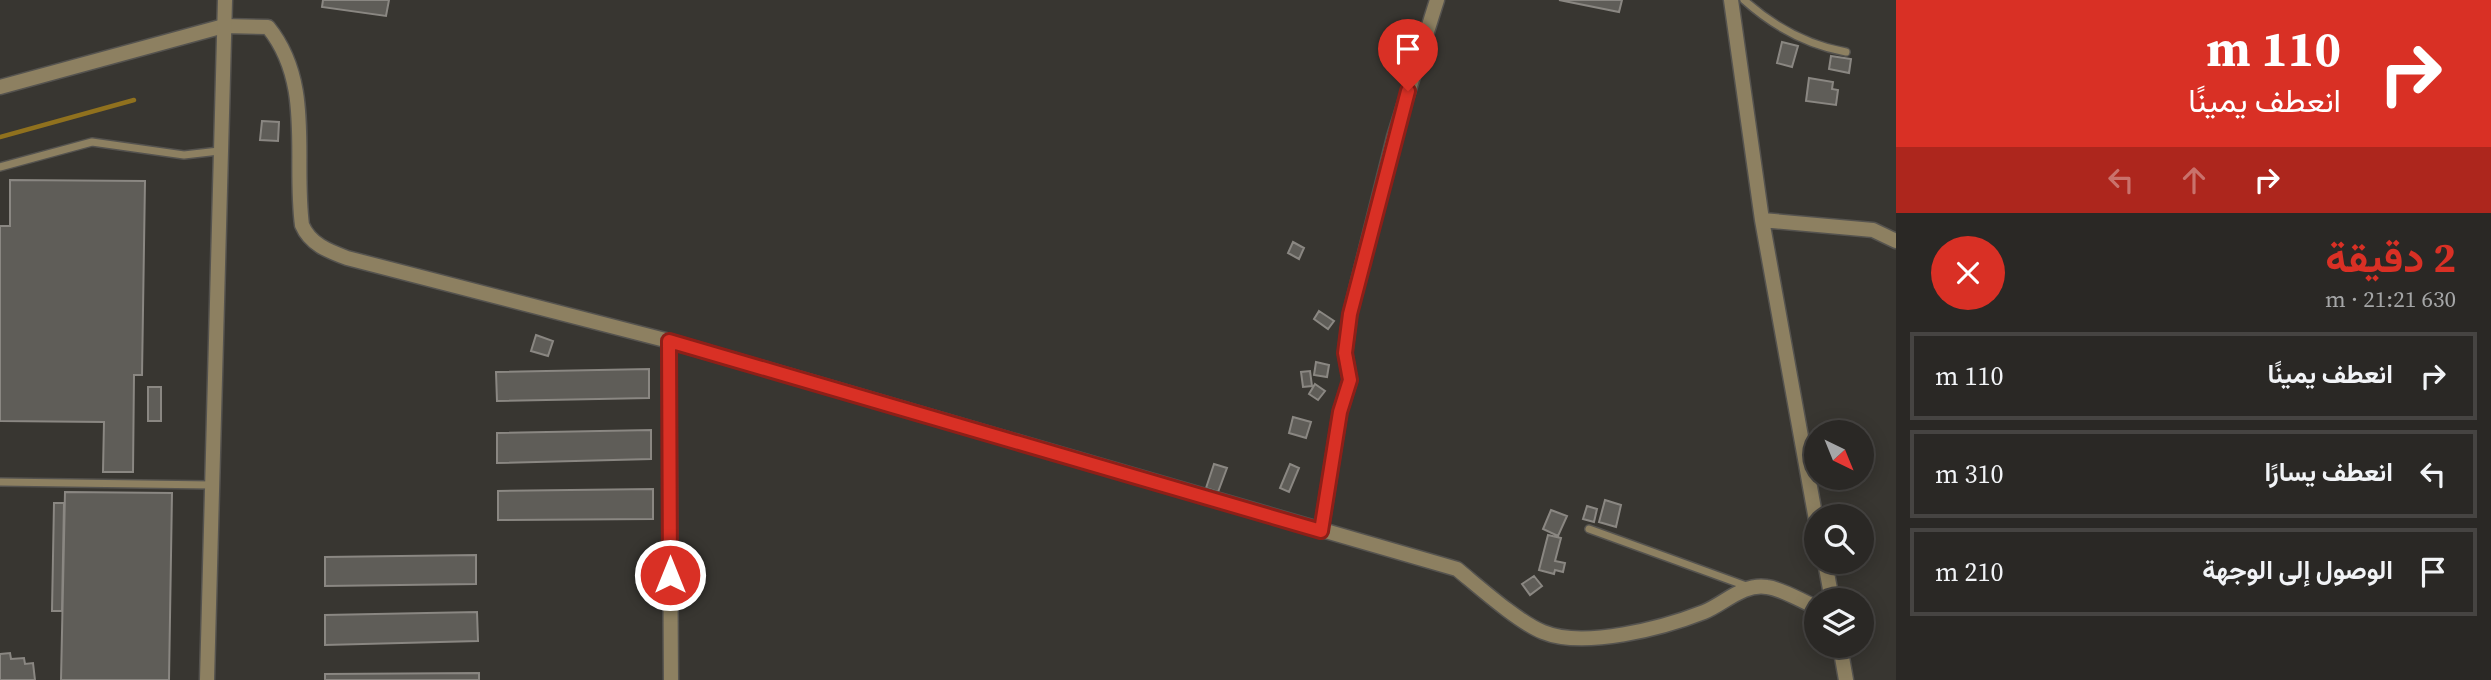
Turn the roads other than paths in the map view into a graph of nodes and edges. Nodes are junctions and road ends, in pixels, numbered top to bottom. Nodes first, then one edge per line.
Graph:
1 (225, 0) edge
2 (1437, 0) edge
3 (1731, 0) edge
4 (1744, 0) edge
5 (224, 26) junction
6 (1846, 52) dead end
7 (0, 87) edge
8 (219, 151) junction
9 (0, 167) edge
10 (1762, 220) junction
11 (1896, 241) edge
12 (669, 341) junction
13 (0, 482) edge
14 (212, 485) junction
15 (1813, 504) edge
16 (1589, 529) dead end
17 (1321, 531) junction
18 (1750, 588) junction
19 (1804, 602) edge
20 (1842, 658) edge
21 (207, 680) edge
22 (671, 680) edge
23 (1846, 680) edge

1 - 5 street
2 - 17 street
3 - 10 street
4 - 6 lane
5 - 7 street
5 - 8 street
5 - 12 street
8 - 9 lane
8 - 14 street
10 - 11 street
10 - 15 street
12 - 17 street
12 - 22 street
13 - 14 lane
14 - 21 street
16 - 18 lane
17 - 18 street
18 - 19 street
20 - 23 street

